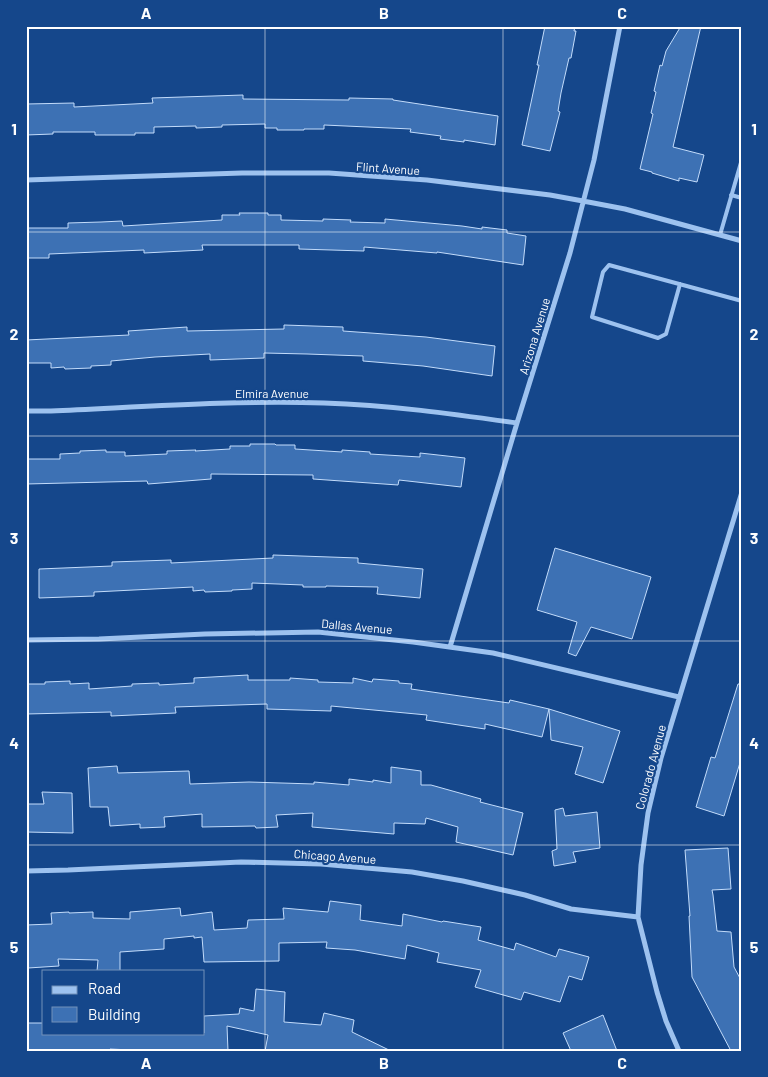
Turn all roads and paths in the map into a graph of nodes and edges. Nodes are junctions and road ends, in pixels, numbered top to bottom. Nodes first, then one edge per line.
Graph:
1 (620, 26) edge
2 (742, 160) edge
3 (26, 180) edge
4 (732, 195) junction
5 (742, 198) edge
6 (583, 201) junction
7 (720, 235) junction
8 (742, 241) edge
9 (680, 284) junction
10 (742, 302) edge
11 (26, 410) edge
12 (517, 423) junction
13 (742, 492) edge
14 (26, 640) edge
15 (450, 647) junction
16 (679, 697) junction
17 (26, 870) edge
18 (638, 917) junction
19 (679, 1051) edge

1 - 6 street, Arizona Avenue
2 - 4 lane
3 - 6 street, Flint Avenue
4 - 5 lane
4 - 7 lane
6 - 7 street, Flint Avenue
6 - 12 street, Arizona Avenue
7 - 8 street, Flint Avenue
9 - 9 lane
9 - 10 lane
11 - 12 street, Elmira Avenue
12 - 15 street, Arizona Avenue
13 - 16 street, Colorado Avenue
14 - 15 street, Dallas Avenue
15 - 16 street, Dallas Avenue
16 - 18 street, Colorado Avenue
17 - 18 street, Chicago Avenue
18 - 19 street, Colorado Avenue

